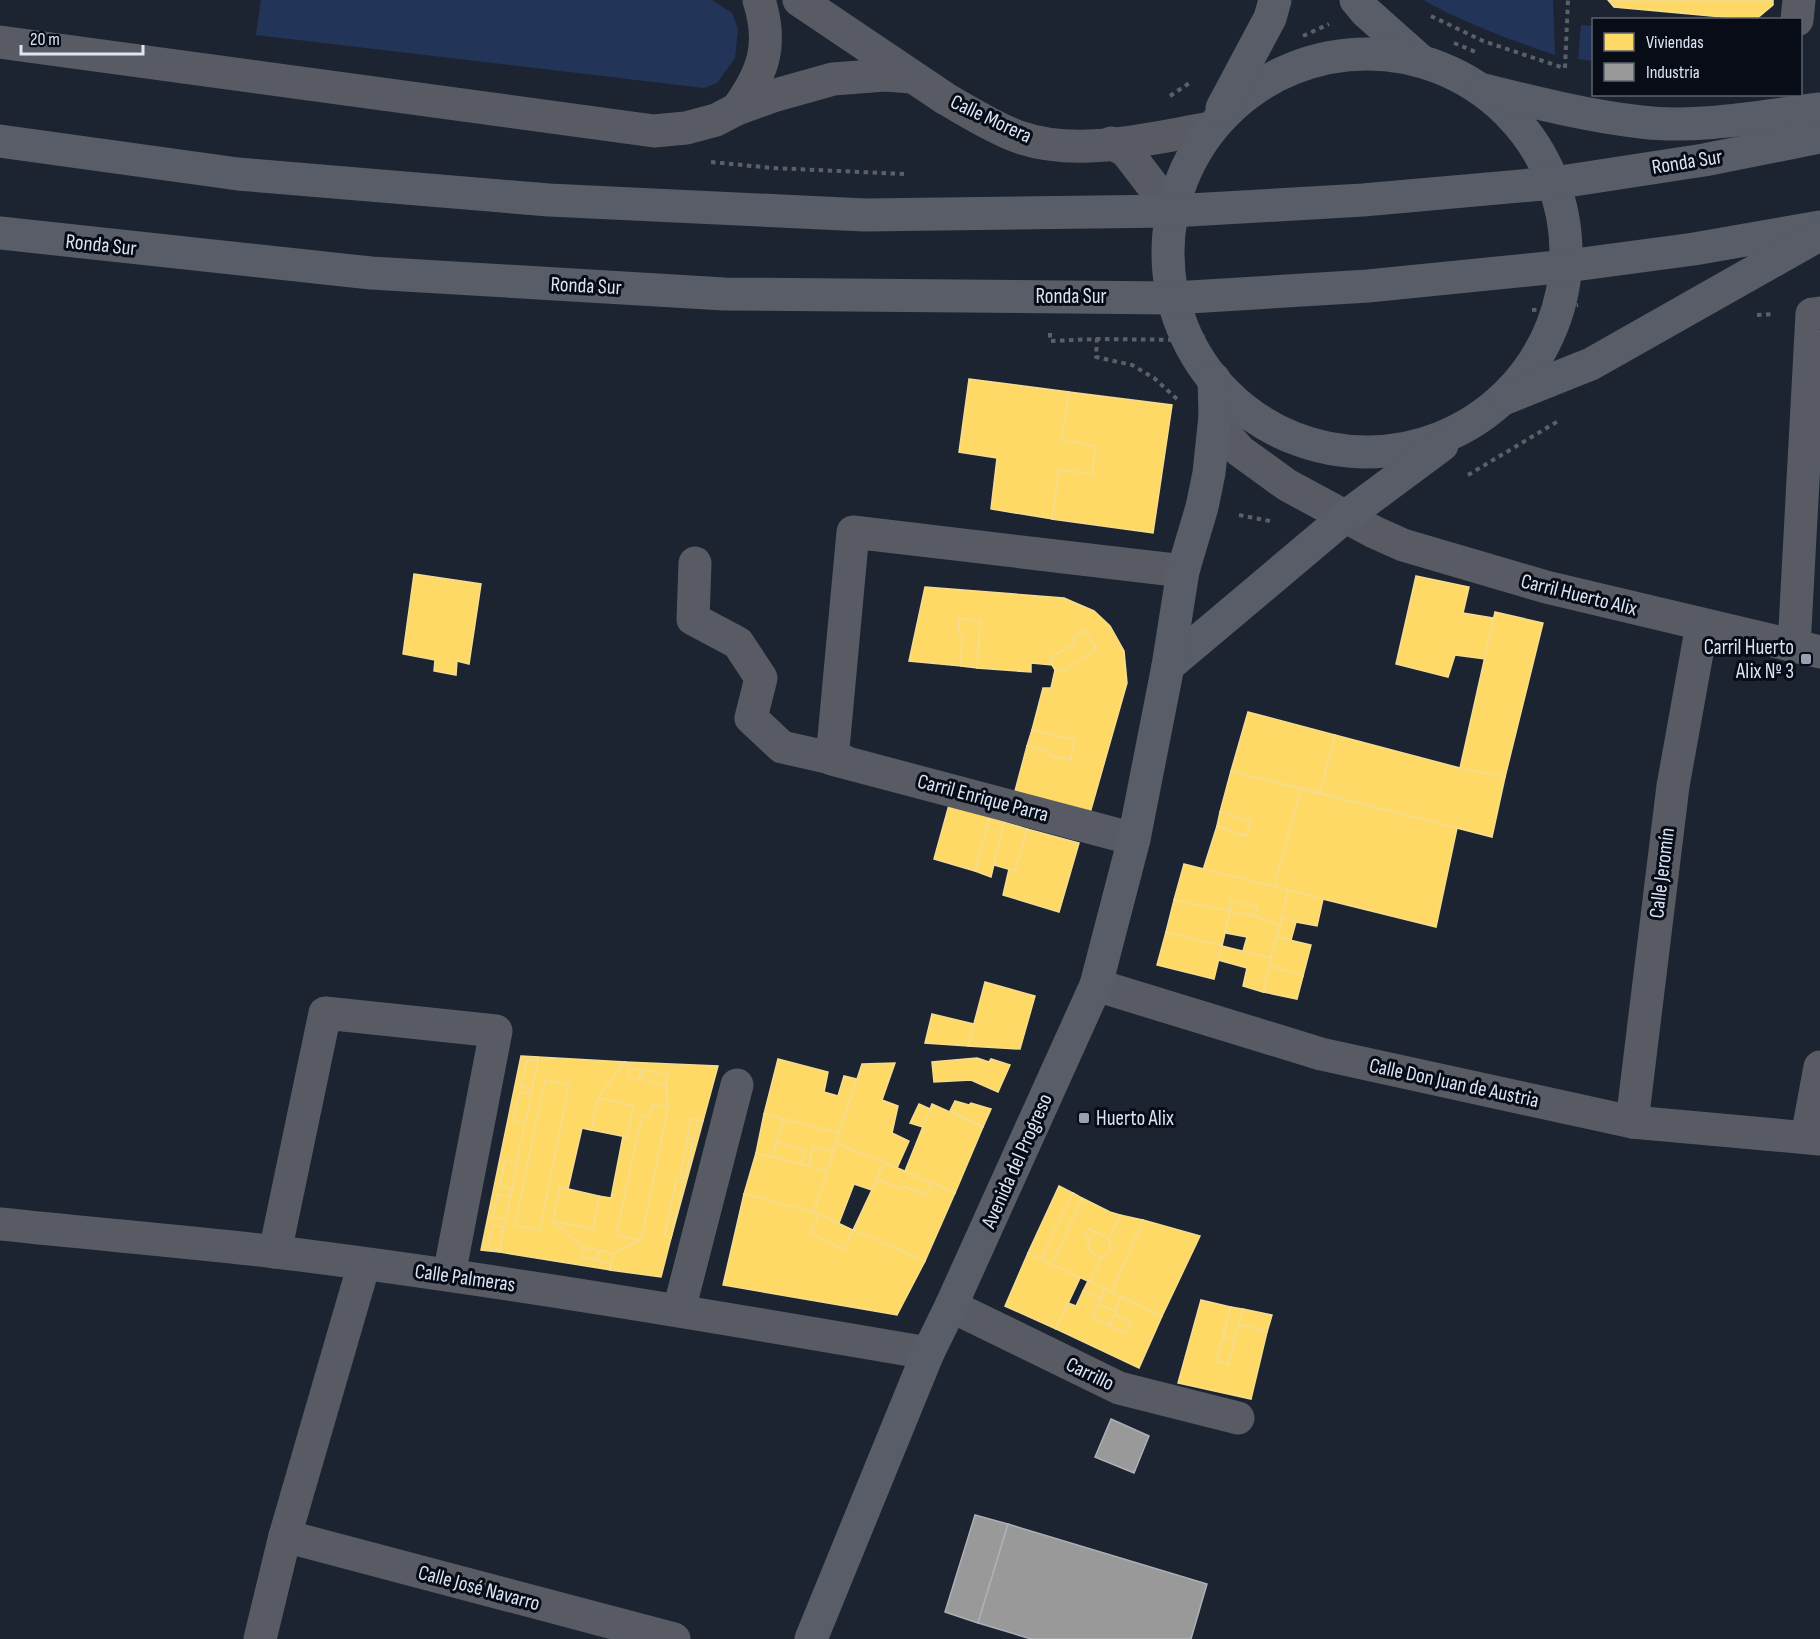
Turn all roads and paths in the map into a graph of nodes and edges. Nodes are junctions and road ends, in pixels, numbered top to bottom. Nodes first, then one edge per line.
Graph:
1 (759, 0) edge
2 (800, 0) edge
3 (1275, 0) edge
4 (1568, 0) edge
5 (1799, 0) edge
6 (1361, 6) edge
7 (1426, 14) dead end
8 (1797, 18) edge
9 (1820, 33) edge
10 (1802, 34) edge
11 (1296, 39) dead end
12 (1450, 41) dead end
13 (0, 42) edge
14 (1481, 54) dead end
15 (1420, 60) junction
16 (1566, 68) junction
17 (1575, 70) dead end
18 (912, 77) junction
19 (1192, 81) dead end
20 (1483, 90) junction
21 (1163, 101) dead end
22 (737, 109) junction
23 (1820, 110) edge
24 (1211, 128) junction
25 (1820, 137) edge
26 (0, 141) edge
27 (1111, 143) junction
28 (1554, 183) junction
29 (1172, 211) junction
30 (1820, 227) edge
31 (0, 233) edge
32 (1820, 235) edge
33 (1567, 266) junction
34 (1097, 296) junction
35 (1173, 298) junction
36 (1816, 313) edge
37 (1750, 318) dead end
38 (1214, 379) junction
39 (1504, 398) junction
40 (1181, 409) dead end
41 (1215, 416) junction
42 (1472, 423) junction
43 (1202, 507) junction
44 (1345, 517) junction
45 (1307, 549) junction
46 (695, 563) dead end
47 (1183, 571) junction
48 (1702, 625) junction
49 (1807, 650) edge
50 (1168, 666) junction
51 (838, 760) junction
52 (1134, 839) junction
53 (1096, 985) junction
54 (1820, 1066) edge
55 (737, 1085) dead end
56 (1632, 1122) junction
57 (1813, 1138) edge
58 (1, 1232) edge
59 (275, 1252) junction
60 (364, 1264) junction
61 (449, 1275) junction
62 (951, 1306) junction
63 (680, 1310) junction
64 (928, 1353) junction
65 (1238, 1418) dead end
66 (285, 1536) junction
67 (260, 1639) edge
68 (674, 1639) edge
69 (811, 1639) edge

1 - 22 street
2 - 18 street, Calle Morera
3 - 24 main road
4 - 16 path
5 - 8 street
6 - 11 path
6 - 15 main road
7 - 16 path
9 - 10 street
12 - 14 path
13 - 22 street
15 - 20 main road
15 - 24 main road
16 - 17 path
18 - 22 street
18 - 27 street, Calle Morera
19 - 21 path
20 - 23 main road
20 - 28 main road
24 - 27 street, Calle Morera
24 - 29 main road
25 - 28 main road, Ronda Sur
26 - 29 main road, Ronda Sur
27 - 29 street
28 - 29 main road, Ronda Sur
28 - 33 main road
29 - 35 main road
30 - 33 main road, Ronda Sur
31 - 34 main road, Ronda Sur
32 - 39 main road
33 - 35 main road, Ronda Sur
33 - 39 main road
34 - 35 main road, Ronda Sur
34 - 40 path
35 - 38 main road
36 - 37 path
36 - 49 street
38 - 41 main road, Avenida del Progreso
38 - 42 main road
39 - 42 main road
41 - 43 main road, Avenida del Progreso
41 - 44 street, Carril Huerto Alix
42 - 44 main road
43 - 45 path
43 - 47 main road, Avenida del Progreso
44 - 45 main road
44 - 48 street, Carril Huerto Alix
45 - 50 main road
46 - 51 street, Carril Enrique Parra
47 - 50 main road, Avenida del Progreso
47 - 51 street
48 - 49 street, Carril Huerto Alix
48 - 56 street, Calle Jeromín
50 - 52 main road, Avenida del Progreso
51 - 52 street, Carril Enrique Parra
52 - 53 main road, Avenida del Progreso
53 - 56 street, Calle Don Juan de Austria
53 - 62 main road, Avenida del Progreso
54 - 57 street
55 - 63 street
56 - 57 street, Calle Don Juan de Austria
58 - 59 street, Calle Palmeras
59 - 60 street, Calle Palmeras
59 - 61 street
60 - 61 street, Calle Palmeras
60 - 66 street
61 - 63 street, Calle Palmeras
62 - 64 main road, Avenida del Progreso
62 - 65 street, Carrillo
63 - 64 street, Calle Palmeras
64 - 69 main road, Avenida del Progreso
66 - 67 street
66 - 68 street, Calle José Navarro

